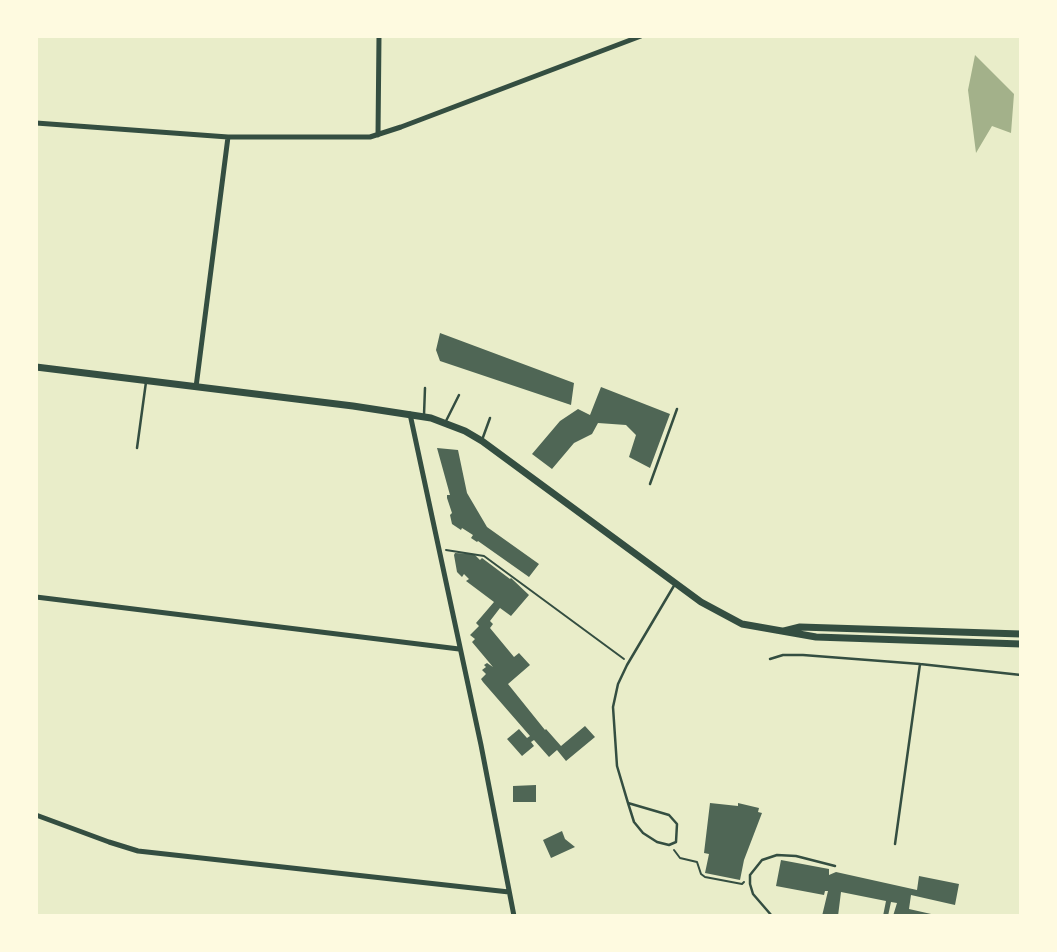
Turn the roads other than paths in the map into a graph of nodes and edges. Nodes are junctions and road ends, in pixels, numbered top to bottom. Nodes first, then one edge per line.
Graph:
1 (379, 36) edge
2 (641, 36) edge
3 (36, 123) edge
4 (378, 135) junction
5 (228, 136) junction
6 (36, 367) edge
7 (147, 380) junction
8 (196, 387) junction
9 (425, 388) dead end
10 (459, 395) dead end
11 (677, 409) dead end
12 (410, 414) junction
13 (424, 417) junction
14 (490, 418) dead end
15 (445, 423) junction
16 (482, 441) junction
17 (137, 448) dead end
18 (650, 484) dead end
19 (676, 583) junction
20 (36, 597) edge
21 (781, 632) junction
22 (1021, 634) edge
23 (1021, 644) edge
24 (459, 649) junction
25 (770, 659) dead end
26 (920, 664) junction
27 (1021, 675) edge
28 (628, 803) junction
29 (36, 814) edge
30 (895, 844) dead end
31 (835, 866) dead end
32 (509, 892) junction
33 (514, 916) edge
34 (772, 916) edge

1 - 4 street
2 - 4 street
3 - 5 street
4 - 5 street
5 - 8 street
6 - 7 main road
7 - 8 main road
7 - 17 lane
8 - 12 main road
9 - 13 lane
10 - 15 lane
11 - 18 lane
12 - 13 main road
12 - 24 street
13 - 15 main road
14 - 16 lane
15 - 16 main road
16 - 19 main road
19 - 21 main road
19 - 28 lane
20 - 24 street
21 - 22 main road
21 - 23 main road
24 - 32 street
25 - 26 lane
26 - 27 lane
26 - 30 lane
28 - 28 lane
29 - 32 street
31 - 34 lane
32 - 33 street

